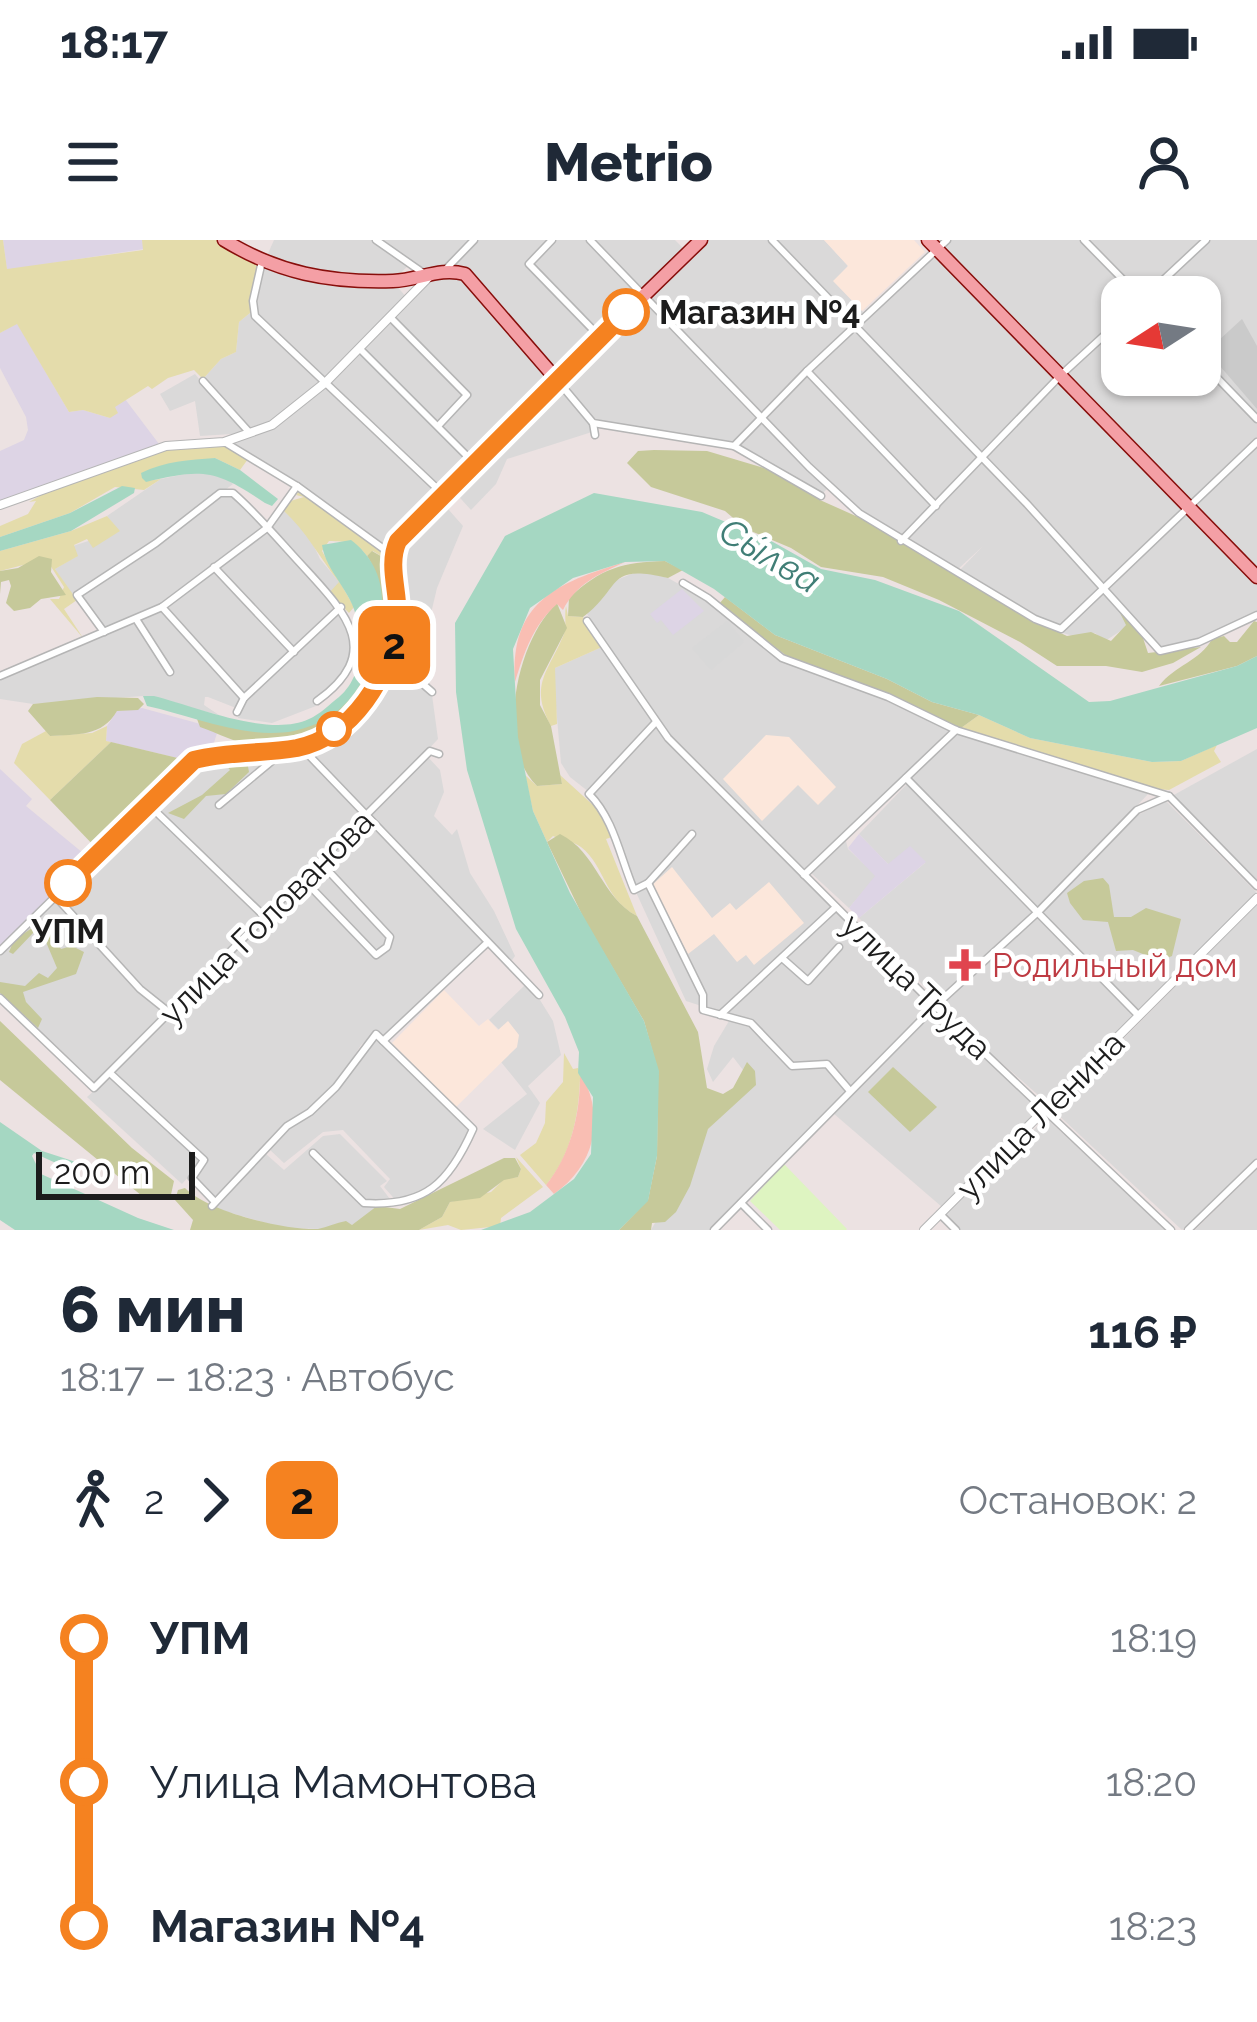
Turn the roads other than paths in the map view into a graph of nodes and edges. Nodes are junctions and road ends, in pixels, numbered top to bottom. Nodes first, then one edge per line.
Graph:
1 (224, 240) edge
2 (376, 240) edge
3 (474, 240) edge
4 (552, 240) edge
5 (590, 240) edge
6 (676, 240) edge
7 (700, 240) edge
8 (772, 240) edge
9 (1084, 240) edge
10 (1206, 240) edge
11 (937, 243) edge
12 (689, 252) junction
13 (262, 261) junction
14 (446, 269) junction
15 (1121, 276) edge
16 (1166, 276) edge
17 (429, 277) junction
18 (644, 296) junction
19 (391, 318) junction
20 (855, 326) junction
21 (600, 337) junction
22 (1101, 338) edge
23 (359, 349) junction
24 (807, 371) junction
25 (1062, 374) junction
26 (557, 380) junction
27 (203, 381) dead end
28 (326, 382) junction
29 (1221, 382) edge
30 (763, 416) junction
31 (1257, 419) edge
32 (592, 423) junction
33 (440, 424) junction
34 (251, 434) junction
35 (596, 435) dead end
36 (224, 442) junction
37 (1257, 442) edge
38 (734, 446) junction
39 (982, 457) junction
40 (475, 463) junction
41 (297, 486) junction
42 (444, 495) junction
43 (821, 496) dead end
44 (0, 505) edge
45 (935, 506) junction
46 (1189, 506) junction
47 (267, 527) junction
48 (901, 541) junction
49 (392, 555) junction
50 (214, 567) junction
51 (1257, 577) edge
52 (683, 583) dead end
53 (1104, 589) junction
54 (162, 607) junction
55 (341, 607) junction
56 (1257, 615) edge
57 (136, 619) junction
58 (586, 620) dead end
59 (104, 632) junction
60 (294, 652) junction
61 (392, 657) junction
62 (170, 672) dead end
63 (0, 676) edge
64 (432, 692) dead end
65 (244, 698) junction
66 (317, 701) dead end
67 (237, 712) dead end
68 (656, 722) junction
69 (956, 730) junction
70 (301, 747) junction
71 (286, 748) junction
72 (440, 754) dead end
73 (907, 778) junction
74 (1169, 796) junction
75 (147, 803) junction
76 (219, 805) dead end
77 (366, 816) junction
78 (692, 834) dead end
79 (321, 862) junction
80 (804, 875) junction
81 (304, 880) junction
82 (648, 883) junction
83 (1257, 886) edge
84 (55, 896) junction
85 (1257, 898) edge
86 (836, 907) junction
87 (1038, 912) junction
88 (266, 918) junction
89 (487, 944) junction
90 (839, 947) dead end
91 (0, 951) edge
92 (782, 958) junction
93 (539, 995) dead end
94 (0, 998) edge
95 (935, 1006) junction
96 (171, 1013) junction
97 (720, 1015) junction
98 (1139, 1016) junction
99 (380, 1038) junction
100 (111, 1074) junction
101 (851, 1092) junction
102 (1045, 1110) junction
103 (313, 1153) dead end
104 (1257, 1163) edge
105 (741, 1203) junction
106 (940, 1214) junction
107 (714, 1230) edge
108 (768, 1230) edge
109 (924, 1230) edge
110 (956, 1230) edge
111 (1171, 1230) edge
112 (1188, 1230) edge

1 - 13 main road
2 - 17 street
3 - 14 street
4 - 21 street
5 - 18 street
6 - 12 street
7 - 12 main road
8 - 20 street
9 - 15 street
10 - 16 street
11 - 20 street
11 - 25 main road
12 - 18 main road
13 - 17 main road
13 - 28 street
14 - 17 main road
14 - 26 main road
17 - 19 street
18 - 21 main road
18 - 30 street
19 - 23 street
19 - 33 street
20 - 24 street
20 - 39 street
21 - 26 main road
22 - 25 street
23 - 28 street
23 - 33 street
24 - 30 street
24 - 45 street
25 - 39 street
25 - 46 main road
26 - 32 street
26 - 40 street
27 - 34 street
28 - 34 street
28 - 42 street
29 - 31 street
30 - 38 street
30 - 48 street
32 - 35 street
32 - 38 street
33 - 40 street
34 - 36 street
36 - 41 street
36 - 44 street
37 - 46 street
38 - 43 street
39 - 45 street
39 - 53 street
40 - 42 street
41 - 47 street
41 - 49 street
42 - 49 street
45 - 48 street
46 - 51 main road
46 - 53 street
47 - 50 street
47 - 55 street
47 - 59 street
48 - 53 street
49 - 61 street
50 - 54 street
50 - 60 street
52 - 69 street
53 - 56 street
54 - 57 street
54 - 65 street
55 - 60 street
55 - 66 street
57 - 59 street
57 - 62 street
58 - 68 street
59 - 63 street
60 - 65 street
61 - 64 street
61 - 70 street
65 - 67 street
68 - 80 street, улица Труда
68 - 82 street
69 - 73 street
69 - 74 street
70 - 71 street
70 - 77 street
71 - 75 street
71 - 76 street
72 - 77 street, улица Голованова
73 - 80 street
73 - 87 street
74 - 83 street
74 - 87 street
75 - 84 street
75 - 88 street
77 - 79 street, улица Голованова
77 - 89 street
78 - 82 street
79 - 81 street, улица Голованова
79 - 81 street
80 - 86 street, улица Труда
81 - 88 street, улица Голованова
82 - 97 street
84 - 91 street
84 - 96 street
85 - 98 street, улица Ленина
86 - 92 street
86 - 95 street, улица Труда
87 - 95 street
87 - 98 street
88 - 96 street, улица Голованова
89 - 93 street
89 - 99 street
90 - 92 street
92 - 97 street
94 - 100 street, улица Голованова
95 - 101 street
95 - 102 street, улица Труда
96 - 100 street, улица Голованова
97 - 101 street
98 - 102 street, улица Ленина
99 - 100 street
99 - 103 street
101 - 105 street
102 - 106 street, улица Ленина
102 - 111 street, улица Труда
104 - 112 street
105 - 107 street
105 - 108 street
106 - 109 street, улица Ленина
106 - 110 street

